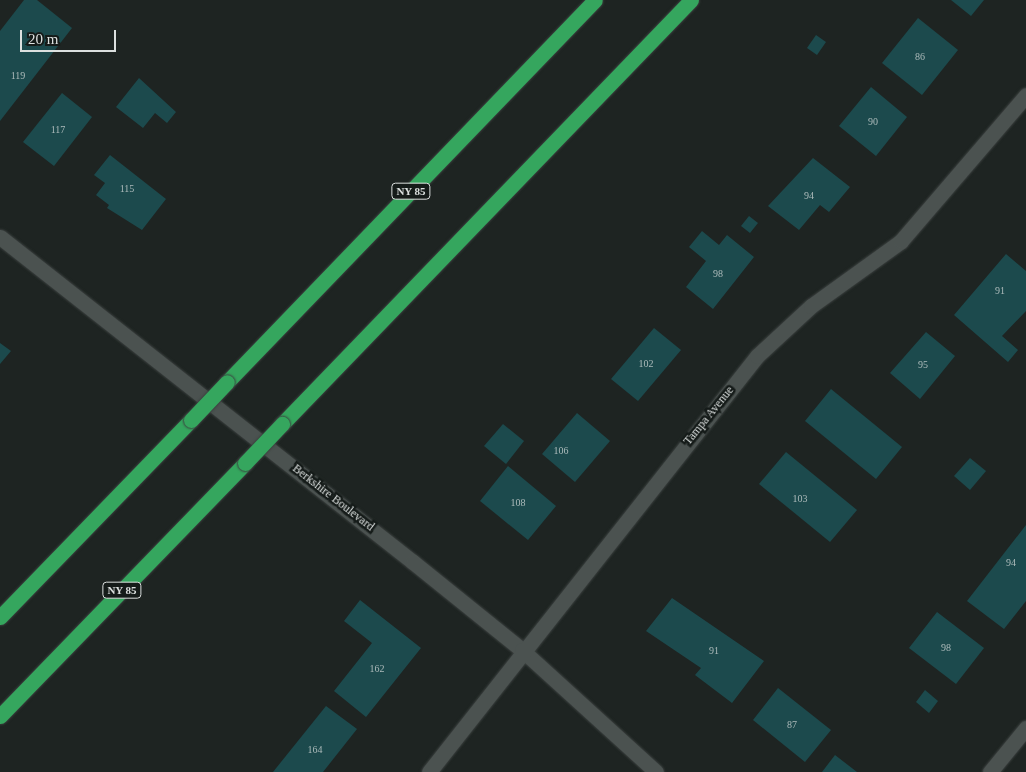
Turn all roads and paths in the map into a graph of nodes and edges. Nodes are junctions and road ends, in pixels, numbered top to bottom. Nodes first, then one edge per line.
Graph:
1 (595, 0) edge
2 (691, 0) edge
3 (699, 0) edge
4 (636, 57) junction
5 (1026, 95) edge
6 (0, 237) edge
7 (0, 617) edge
8 (522, 650) junction
9 (0, 716) edge
10 (1026, 728) edge
11 (430, 772) edge
12 (656, 772) edge
13 (990, 772) edge

1 - 7 highway, NY 85, bridge
2 - 4 highway, NY 85
3 - 4 highway
4 - 9 highway, NY 85, bridge
5 - 8 street, Tampa Avenue
6 - 8 street, Berkshire Boulevard
8 - 11 street, Tampa Avenue
8 - 12 street, Berkshire Boulevard
10 - 13 street

